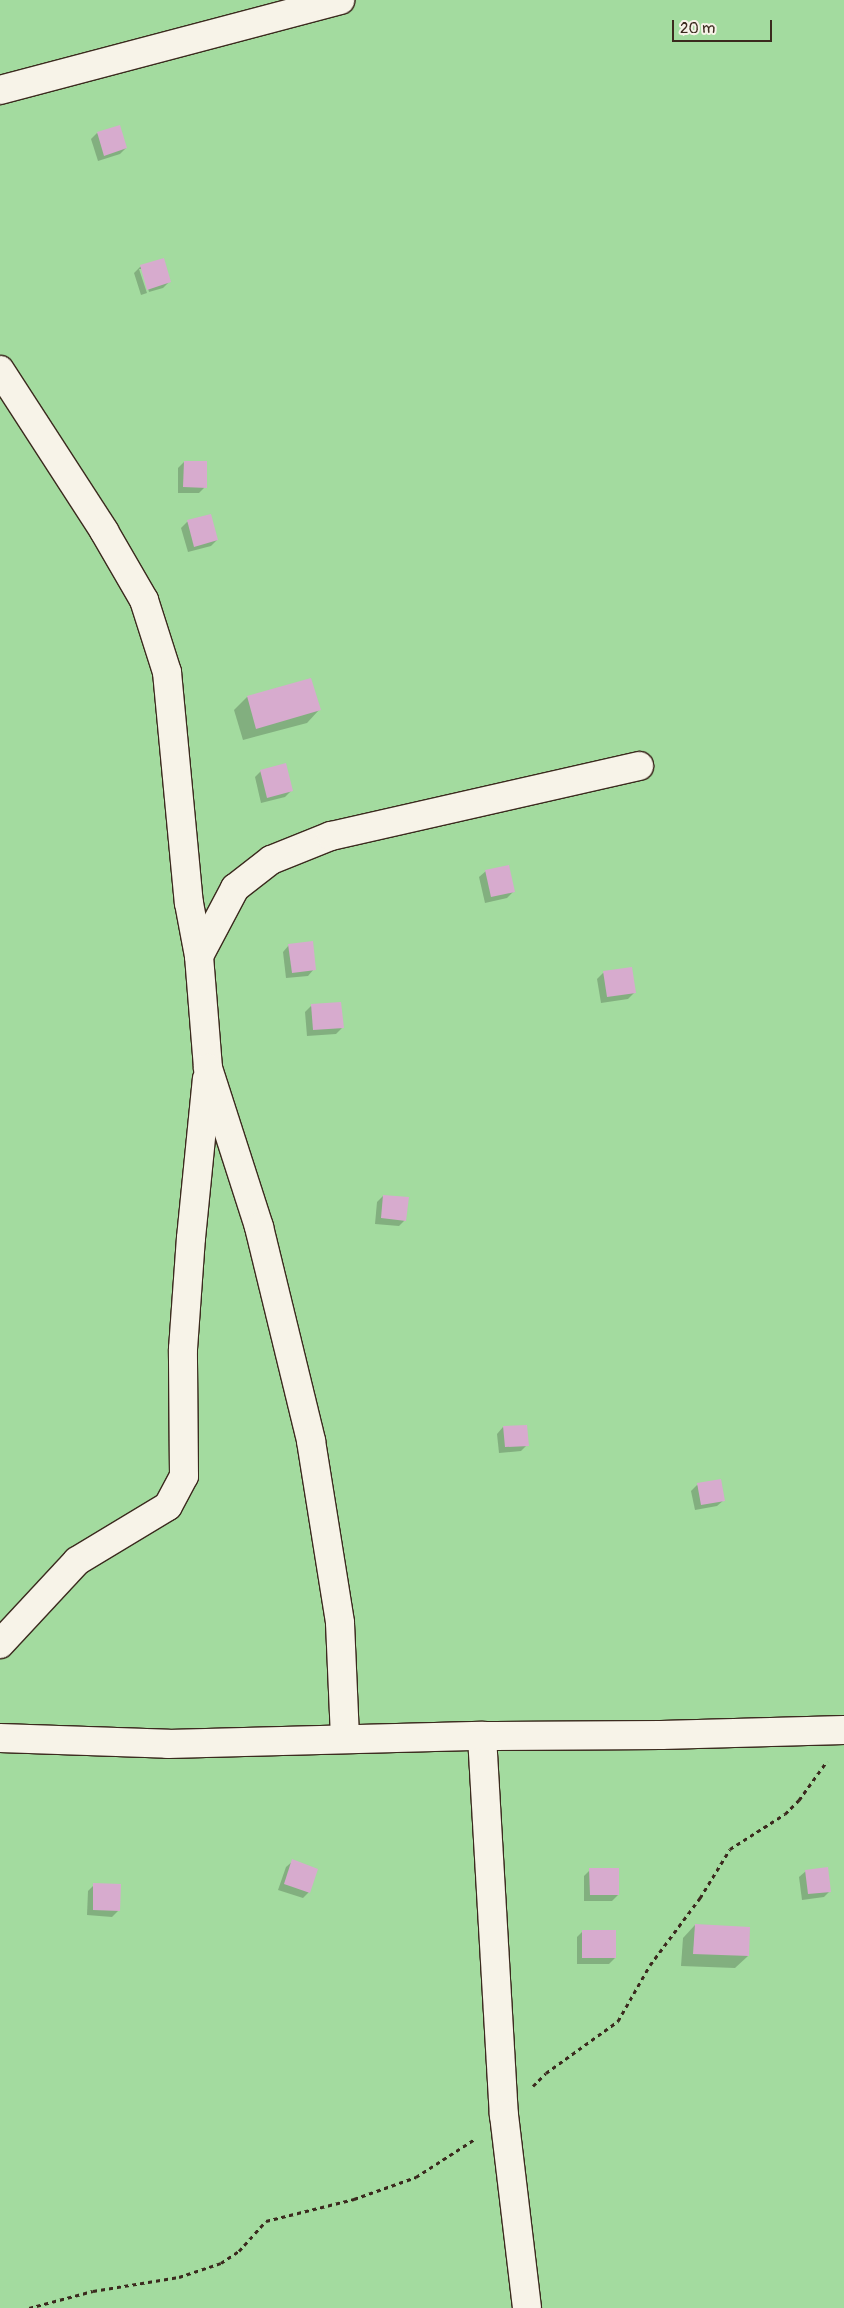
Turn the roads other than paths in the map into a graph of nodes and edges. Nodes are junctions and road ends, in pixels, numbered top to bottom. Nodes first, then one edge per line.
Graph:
1 (340, 0) edge
2 (0, 90) edge
3 (0, 370) edge
4 (639, 766) dead end
5 (199, 956) junction
6 (208, 1068) junction
7 (0, 1644) edge
8 (844, 1730) edge
9 (482, 1736) junction
10 (0, 1738) edge
11 (345, 1739) junction
12 (527, 2308) edge

1 - 2 street
3 - 5 street
4 - 5 street
5 - 6 street
6 - 7 street
6 - 11 street
8 - 9 street
9 - 11 street
9 - 12 street
10 - 11 street

